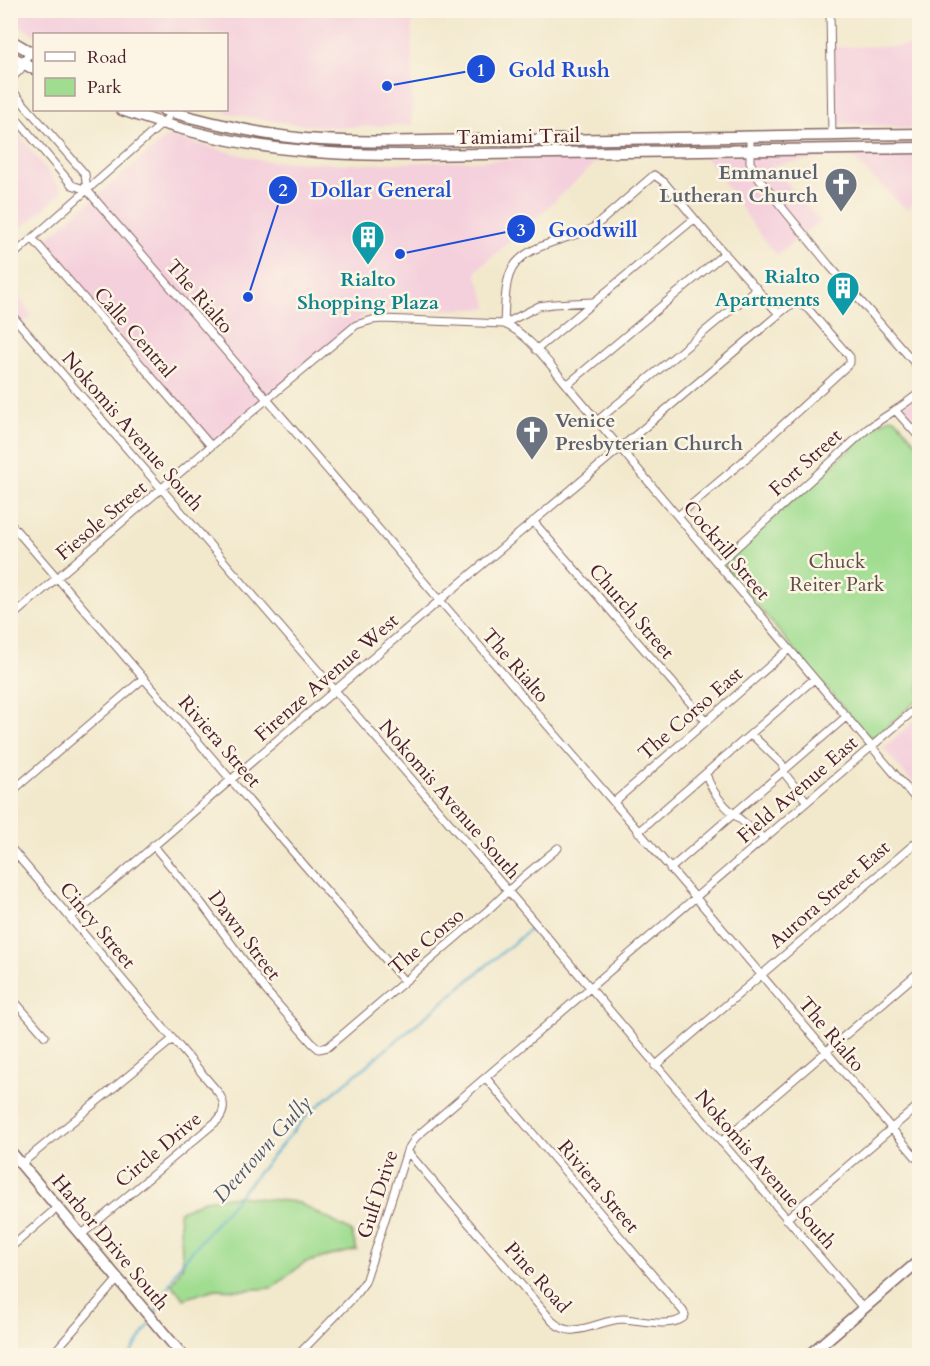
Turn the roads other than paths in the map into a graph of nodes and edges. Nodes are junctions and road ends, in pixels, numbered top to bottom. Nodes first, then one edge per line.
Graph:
1 (830, 10) edge
2 (10, 40) edge
3 (32, 53) edge
4 (10, 56) edge
5 (24, 63) junction
6 (33, 68) edge
7 (10, 80) edge
8 (10, 88) edge
9 (10, 111) edge
10 (125, 111) edge
11 (168, 111) edge
12 (164, 123) junction
13 (920, 134) edge
14 (832, 136) junction
15 (750, 137) junction
16 (48, 148) junction
17 (920, 148) edge
18 (749, 150) junction
19 (67, 153) junction
20 (87, 190) junction
21 (694, 219) junction
22 (33, 239) junction
23 (725, 253) junction
24 (10, 258) edge
25 (757, 288) junction
26 (592, 302) junction
27 (10, 313) edge
28 (779, 314) junction
29 (504, 324) junction
30 (536, 350) junction
31 (920, 369) edge
32 (567, 385) junction
33 (920, 392) edge
34 (266, 399) junction
35 (896, 410) junction
36 (597, 421) junction
37 (920, 438) edge
38 (211, 446) junction
39 (620, 448) junction
40 (162, 489) junction
41 (678, 516) junction
42 (534, 521) junction
43 (10, 523) edge
44 (718, 564) junction
45 (57, 578) junction
46 (439, 601) junction
47 (10, 618) edge
48 (789, 649) junction
49 (144, 678) junction
50 (814, 679) junction
51 (335, 690) junction
52 (920, 705) edge
53 (846, 716) junction
54 (706, 722) junction
55 (751, 734) junction
56 (871, 747) junction
57 (784, 771) junction
58 (706, 773) junction
59 (231, 780) junction
60 (10, 793) edge
61 (614, 802) junction
62 (807, 802) junction
63 (920, 804) edge
64 (732, 814) junction
65 (638, 832) junction
66 (764, 838) junction
67 (920, 838) edge
68 (153, 845) junction
69 (10, 847) edge
70 (558, 848) dead end
71 (670, 869) junction
72 (508, 891) junction
73 (696, 898) junction
74 (70, 918) junction
75 (920, 971) edge
76 (760, 975) junction
77 (404, 981) junction
78 (590, 989) junction
79 (10, 996) edge
80 (160, 1024) joint
81 (45, 1036) dead end
82 (173, 1040) junction
83 (312, 1043) joint
84 (826, 1052) junction
85 (655, 1066) junction
86 (486, 1078) junction
87 (920, 1104) edge
88 (891, 1128) junction
89 (721, 1142) junction
90 (10, 1151) edge
91 (407, 1151) junction
92 (920, 1162) edge
93 (21, 1164) junction
94 (58, 1207) junction
95 (786, 1219) junction
96 (81, 1235) junction
97 (10, 1248) edge
98 (920, 1260) edge
99 (118, 1278) junction
100 (863, 1308) junction
101 (684, 1317) joint
102 (51, 1356) edge
103 (183, 1356) edge
104 (297, 1356) edge
105 (808, 1356) edge

1 - 14 street
2 - 3 main road
3 - 5 street
4 - 5 main road
5 - 6 main road
5 - 7 street
8 - 19 street, The Rialto
9 - 16 street, The Rialto
10 - 12 main road, Tamiami Trail
11 - 12 street
11 - 15 main road, Tamiami Trail
12 - 18 main road, Tamiami Trail
12 - 20 street
13 - 14 main road, Tamiami Trail
14 - 15 main road, Tamiami Trail
15 - 18 street
16 - 19 street
16 - 20 street, The Rialto
17 - 18 main road, Tamiami Trail
18 - 31 street
19 - 20 street, The Rialto
20 - 22 street
20 - 34 street, The Rialto
21 - 23 street
21 - 26 street
21 - 29 street
22 - 24 street
22 - 38 street, Calle Central
23 - 25 street
23 - 32 street
25 - 28 street
25 - 36 street
26 - 29 street
26 - 30 street
27 - 40 street, Nokomis Avenue South
28 - 39 street, Firenze Avenue West
28 - 41 street
29 - 30 street, Cockrill Street
29 - 34 street
30 - 32 street, Cockrill Street
32 - 36 street, Cockrill Street
33 - 35 street, Fort Street
34 - 38 street, Fiesole Street
34 - 46 street, The Rialto
35 - 37 street
35 - 44 street, Fort Street
36 - 39 street, Cockrill Street
38 - 40 street, Fiesole Street
39 - 41 street, Cockrill Street
39 - 42 street, Firenze Avenue West
40 - 45 street, Fiesole Street
40 - 51 street, Nokomis Avenue South
41 - 44 street, Cockrill Street
42 - 46 street, Firenze Avenue West
42 - 54 street, Church Street
43 - 45 street, Riviera Street
44 - 48 street, Cockrill Street
45 - 47 street, Fiesole Street
45 - 49 street, Riviera Street
46 - 51 street, Firenze Avenue West
46 - 61 street, The Rialto
48 - 50 street, Cockrill Street
48 - 54 street, The Corso East
49 - 59 street, Riviera Street
49 - 60 street
50 - 53 street, Cockrill Street
50 - 55 street
51 - 59 street, Firenze Avenue West
51 - 72 street, Nokomis Avenue South
52 - 56 street, Field Avenue East
53 - 56 street, Cockrill Street
53 - 57 street
54 - 61 street, The Corso East
55 - 57 street
55 - 58 street
56 - 62 street, Field Avenue East
56 - 63 street, Cockrill Street
57 - 62 street
57 - 64 street
58 - 64 street
58 - 65 street
59 - 68 street, Firenze Avenue West
59 - 77 street, Riviera Street
61 - 65 street, The Rialto
62 - 66 street, Field Avenue East
64 - 66 street
64 - 71 street
65 - 71 street, The Rialto
66 - 73 street, Field Avenue East
67 - 76 street, Aurora Street East
68 - 74 street, Firenze Avenue West
68 - 83 street, Dawn Street
69 - 74 street, Cincy Street
70 - 72 street, The Corso
71 - 73 street, The Rialto
72 - 77 street, The Corso
72 - 78 street, Nokomis Avenue South
73 - 76 street, The Rialto
73 - 78 street, Field Avenue East
74 - 80 street, Cincy Street
75 - 84 street
76 - 84 street, The Rialto
76 - 85 street, Aurora Street East
77 - 83 street, The Corso
78 - 85 street, Nokomis Avenue South
78 - 86 street, Gulf Drive
79 - 81 street
80 - 82 street, Circle Drive
82 - 93 street
82 - 96 street, Circle Drive
84 - 88 street, The Rialto
84 - 89 street
85 - 89 street, Nokomis Avenue South
86 - 91 street, Gulf Drive
86 - 101 street, Riviera Street
87 - 88 street
88 - 92 street, The Rialto
88 - 95 street
89 - 95 street, Nokomis Avenue South
90 - 93 main road, Harbor Drive South
91 - 101 street, Pine Road
91 - 104 street, Gulf Drive
93 - 94 main road, Harbor Drive South
94 - 96 main road, Harbor Drive South
94 - 97 street
95 - 100 street, Nokomis Avenue South
96 - 99 main road, Harbor Drive South
98 - 100 main road
99 - 102 street
99 - 103 main road, Harbor Drive South
100 - 105 main road

